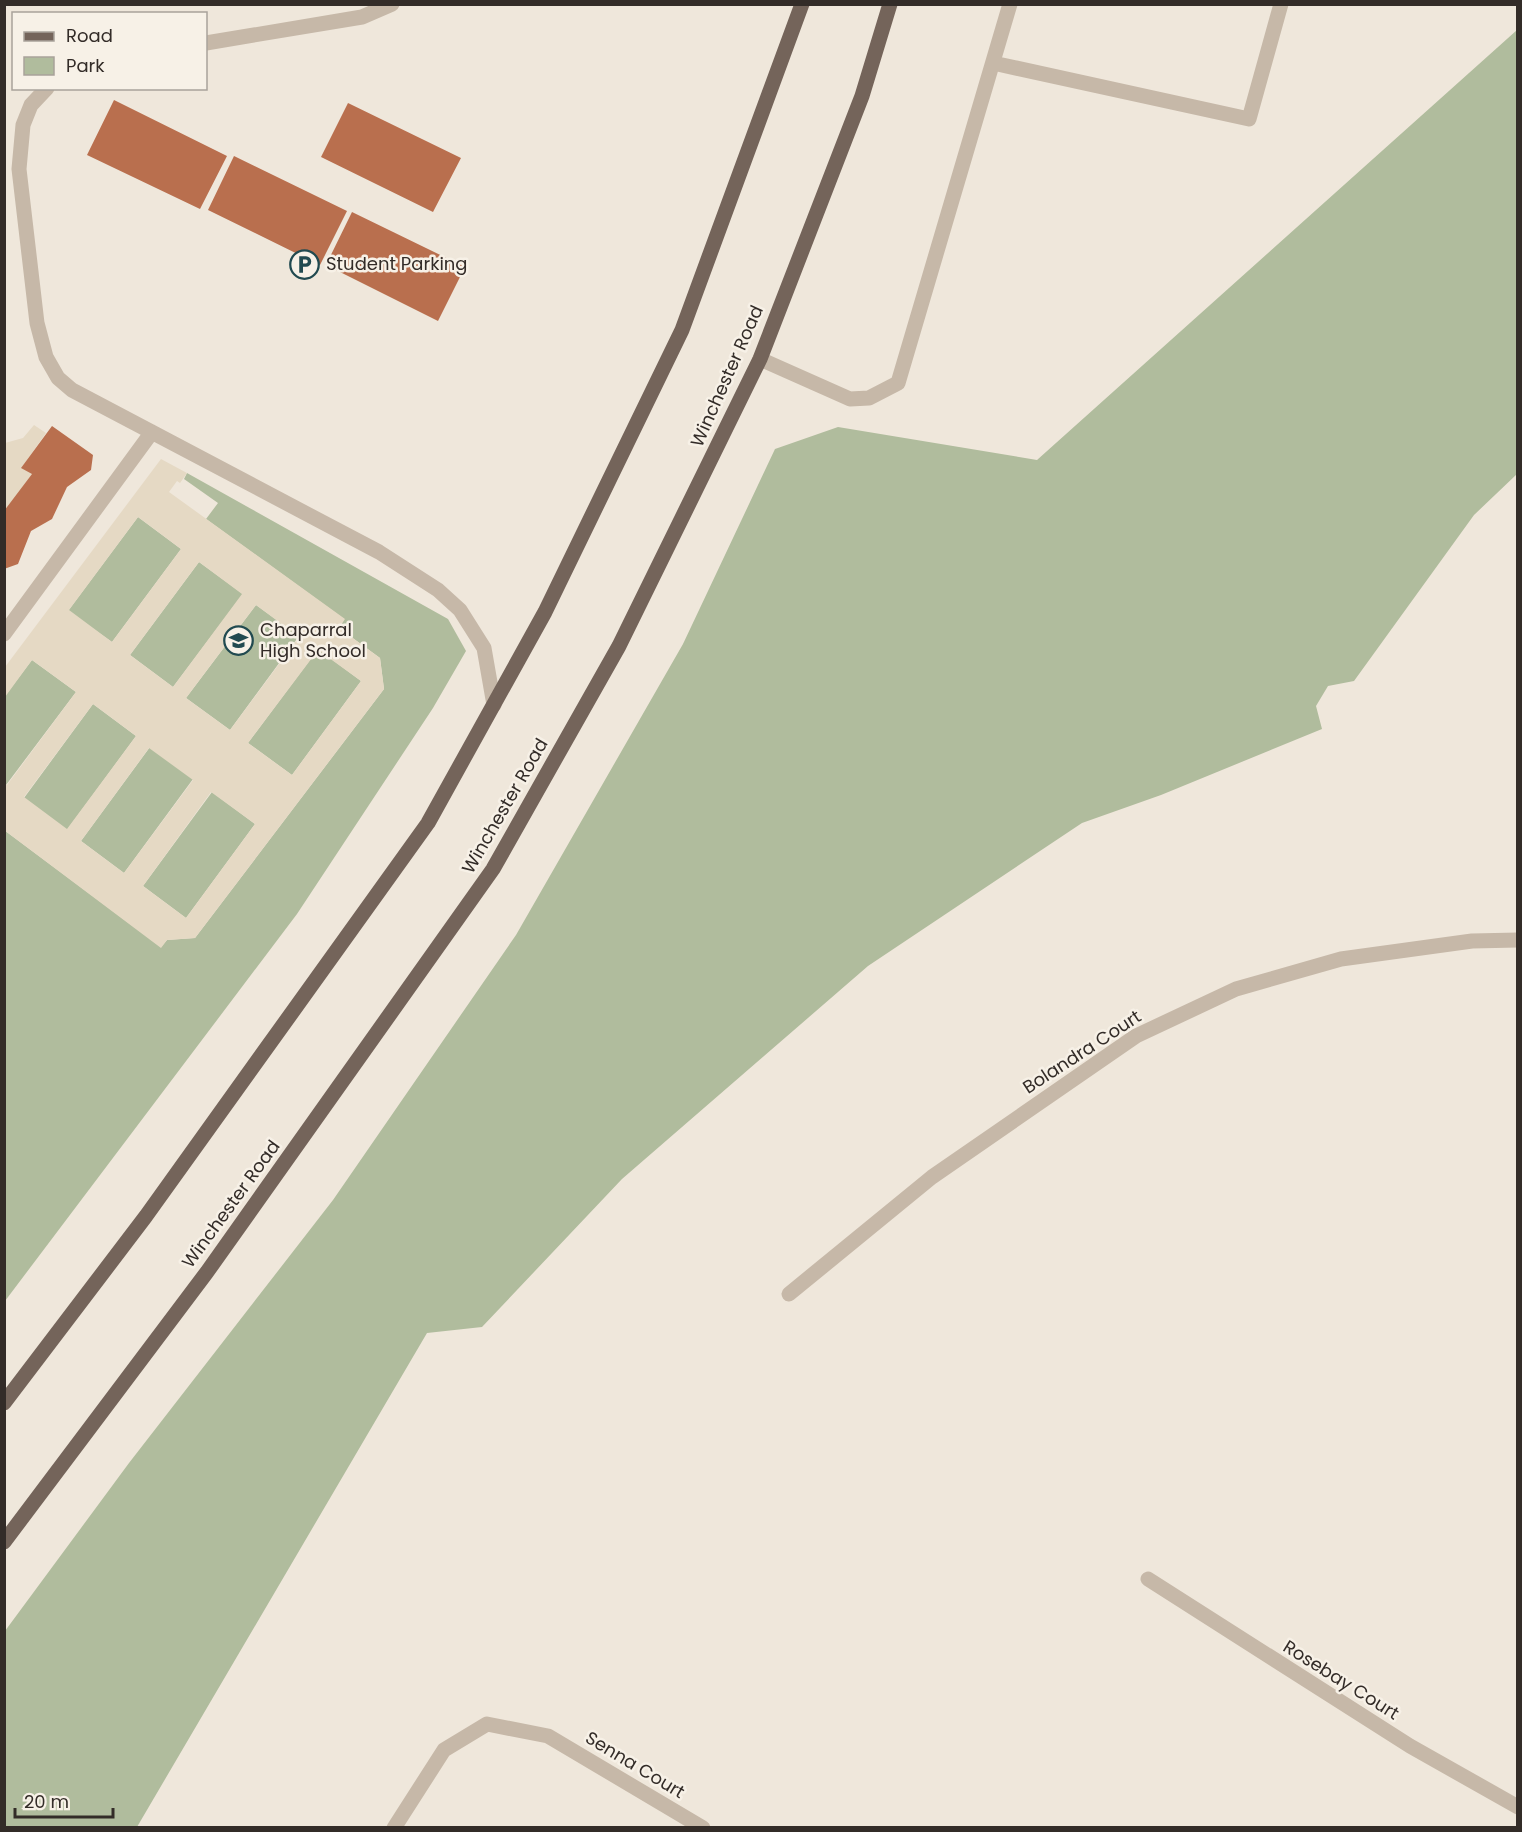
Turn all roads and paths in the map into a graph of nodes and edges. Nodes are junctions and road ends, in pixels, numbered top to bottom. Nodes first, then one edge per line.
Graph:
1 (392, 4) edge
2 (802, 4) edge
3 (890, 4) edge
4 (1010, 4) edge
5 (1281, 4) edge
6 (207, 43) edge
7 (993, 63) junction
8 (45, 90) edge
9 (760, 359) junction
10 (152, 432) junction
11 (4, 634) edge
12 (494, 705) junction
13 (1518, 940) edge
14 (789, 1294) dead end
15 (4, 1404) edge
16 (4, 1542) edge
17 (1148, 1580) dead end
18 (1518, 1807) edge
19 (394, 1827) edge
20 (703, 1827) edge

1 - 6 street
2 - 12 main road
3 - 9 main road, Winchester Road
4 - 7 street
5 - 7 street
7 - 9 street
8 - 10 street
9 - 16 main road, Winchester Road
10 - 11 street
10 - 12 street
12 - 15 main road
13 - 14 street, Bolandra Court
17 - 18 street, Rosebay Court
19 - 20 street, Senna Court

